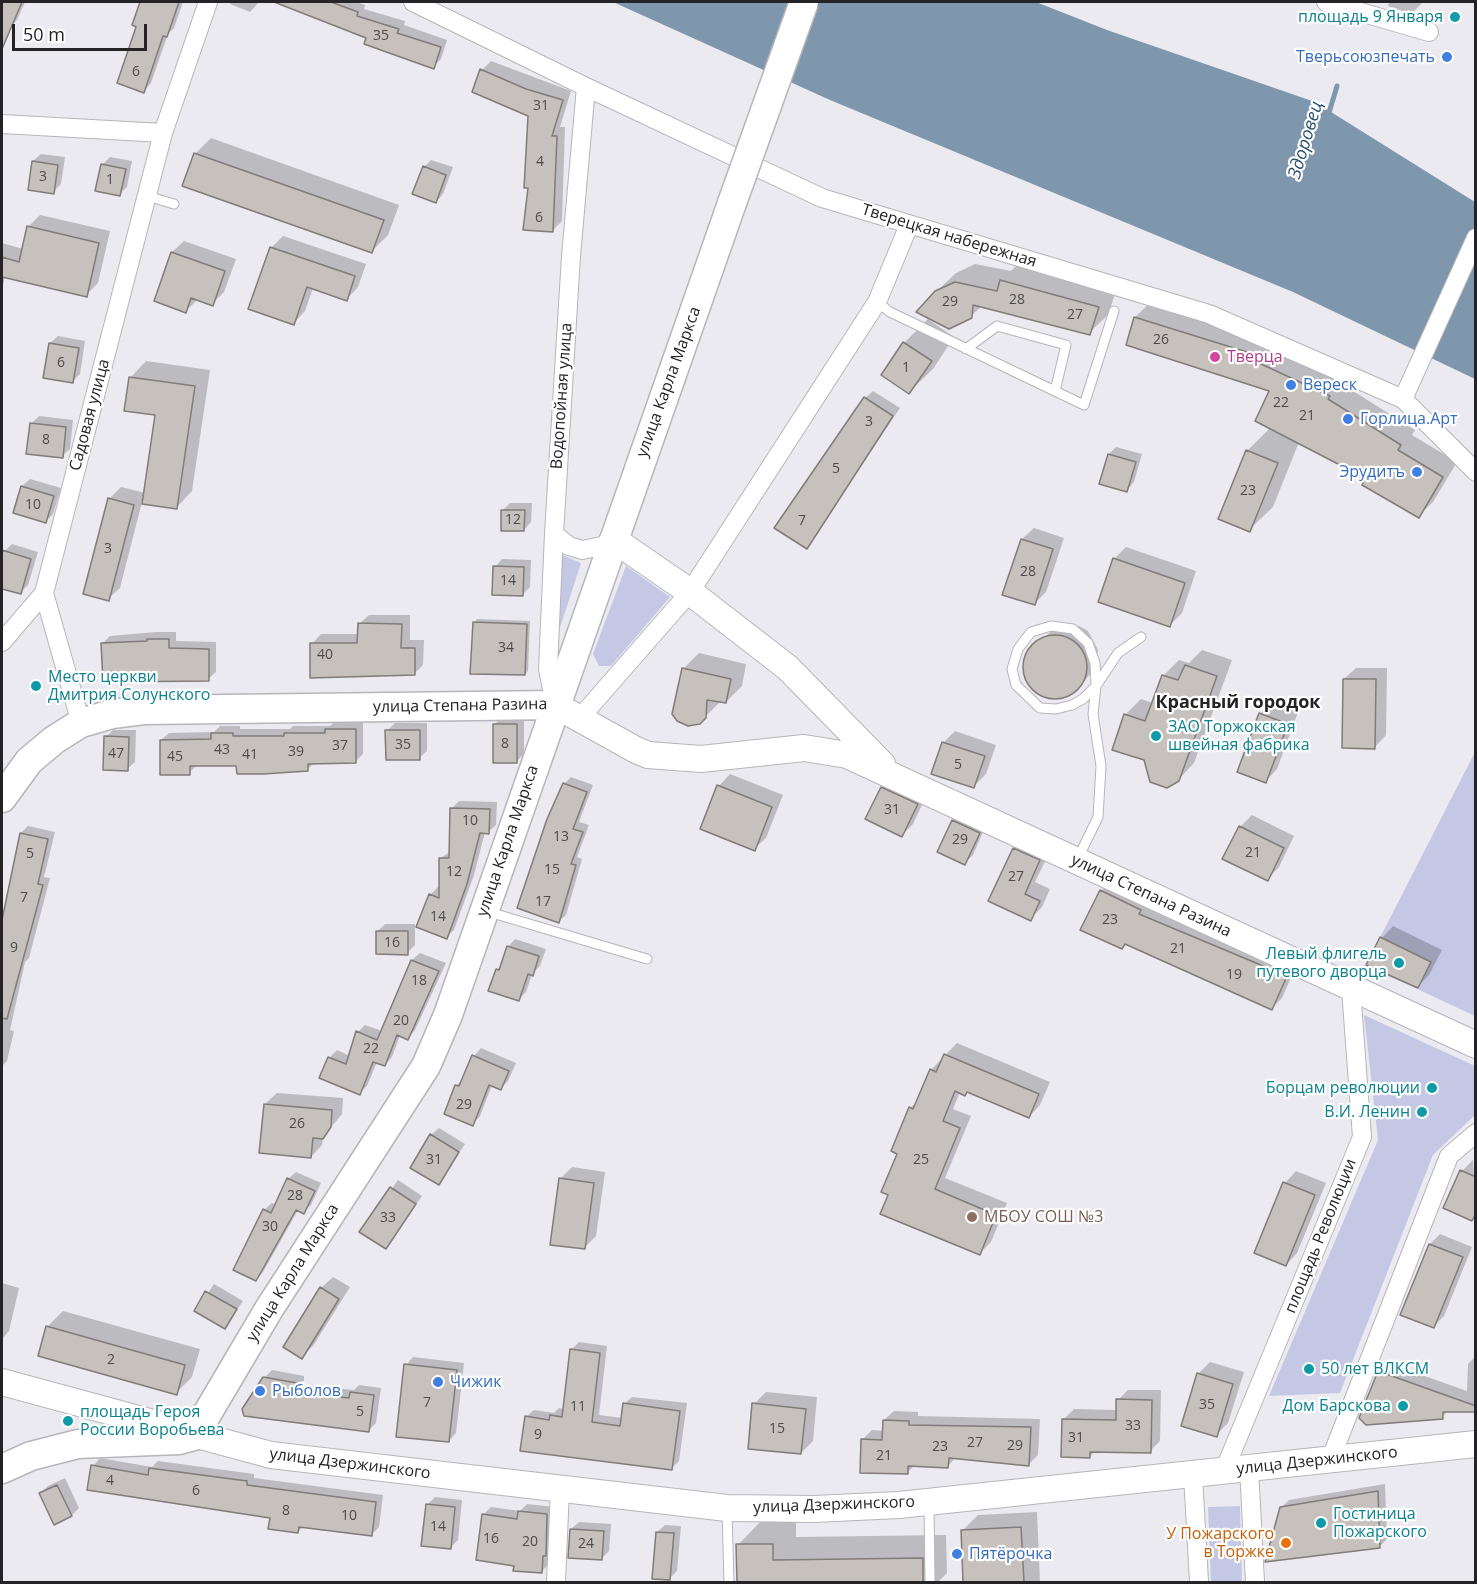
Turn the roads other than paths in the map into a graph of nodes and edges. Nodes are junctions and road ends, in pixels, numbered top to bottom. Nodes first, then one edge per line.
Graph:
1 (207, 2) edge
2 (413, 2) edge
3 (804, 2) edge
4 (1326, 2) edge
5 (1429, 32) dead end
6 (586, 87) junction
7 (2, 124) edge
8 (163, 133) junction
9 (147, 196) junction
10 (174, 204) dead end
11 (909, 225) junction
12 (1476, 238) edge
13 (877, 302) junction
14 (1114, 311) dead end
15 (966, 348) junction
16 (1055, 391) junction
17 (1406, 392) junction
18 (1476, 472) edge
19 (554, 534) junction
20 (613, 539) junction
21 (690, 592) junction
22 (44, 593) junction
23 (1141, 637) dead end
24 (2, 642) edge
25 (1096, 686) junction
26 (555, 705) junction
27 (579, 719) junction
28 (81, 723) junction
29 (893, 775) junction
30 (2, 798) edge
31 (1077, 861) junction
32 (484, 910) junction
33 (647, 959) dead end
34 (1351, 989) junction
35 (1476, 1046) edge
36 (1476, 1133) edge
37 (2, 1382) edge
38 (194, 1436) junction
39 (1476, 1444) edge
40 (1331, 1458) junction
41 (2, 1469) edge
42 (1237, 1470) junction
43 (1193, 1475) junction
44 (560, 1489) junction
45 (929, 1502) junction
46 (727, 1508) junction
47 (556, 1582) edge
48 (729, 1582) edge
49 (930, 1582) edge
50 (1199, 1582) edge
51 (1255, 1582) edge

1 - 8 street, Садовая улица
2 - 6 street, Тверецкая набережная
3 - 20 main road, улица Карла Маркса, bridge
4 - 5 street
6 - 11 street, Тверецкая набережная
6 - 19 street, Водопойная улица
7 - 8 street
8 - 9 street, Садовая улица
9 - 10 lane
9 - 22 street, Садовая улица
11 - 13 street
11 - 17 street, Тверецкая набережная
12 - 17 street
13 - 15 lane
13 - 21 street
14 - 16 lane
15 - 16 lane
15 - 16 lane
17 - 18 street, Тверецкая набережная
19 - 20 street
19 - 26 street, Водопойная улица
20 - 21 main road, улица Степана Разина
20 - 26 main road, улица Карла Маркса
21 - 27 street
21 - 29 main road, улица Степана Разина
22 - 24 street
22 - 28 street
23 - 25 lane
25 - 25 lane
25 - 31 lane
26 - 27 main road, улица Степана Разина
26 - 28 main road, улица Степана Разина
26 - 32 main road, улица Карла Маркса
27 - 29 main road, улица Степана Разина
28 - 30 main road
29 - 31 main road, улица Степана Разина
31 - 34 main road, улица Степана Разина
32 - 33 lane
32 - 38 main road, улица Карла Маркса
34 - 35 main road, улица Степана Разина
34 - 42 street, площадь Революции
36 - 40 street
37 - 38 main road, улица Дзержинского
38 - 41 main road
38 - 44 main road, улица Дзержинского
39 - 40 main road, улица Дзержинского
40 - 42 main road, улица Дзержинского
42 - 43 main road, улица Дзержинского
42 - 51 street
43 - 45 main road, улица Дзержинского
43 - 50 street
44 - 46 main road, улица Дзержинского
44 - 47 street
45 - 46 main road, улица Дзержинского
45 - 49 lane
46 - 48 lane

